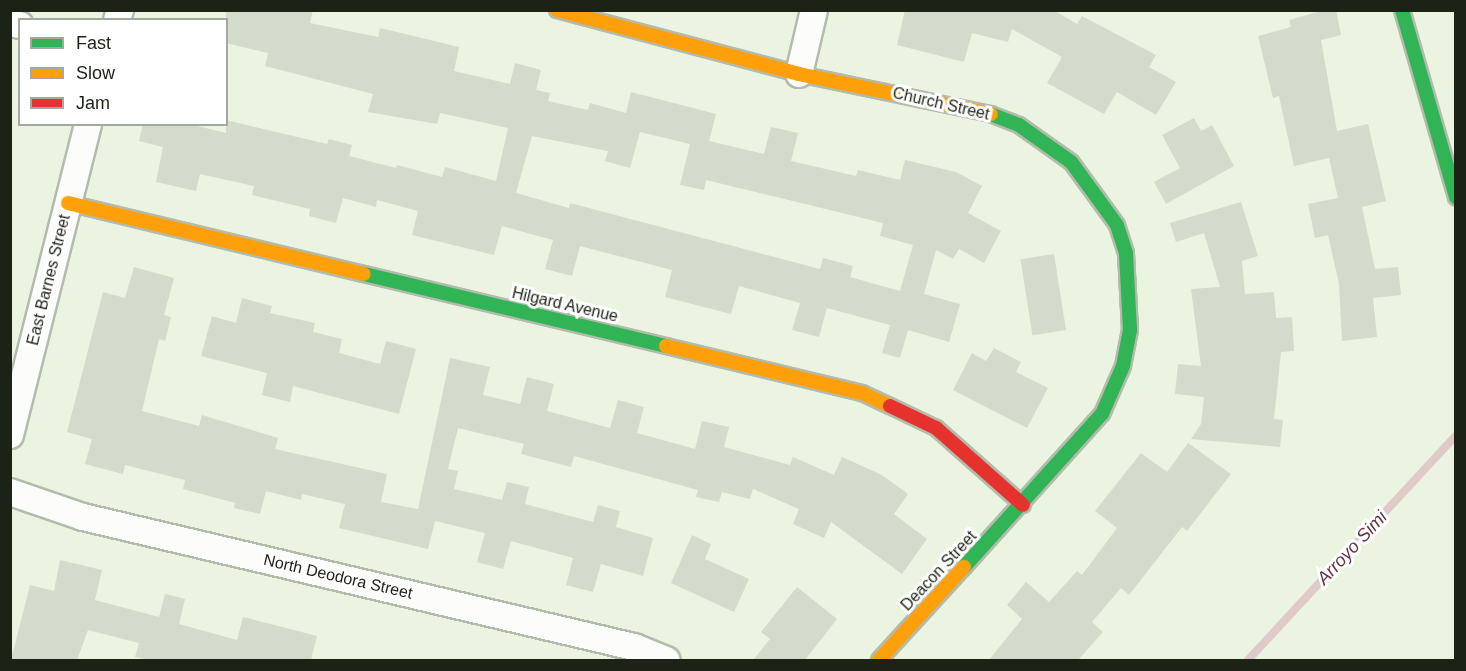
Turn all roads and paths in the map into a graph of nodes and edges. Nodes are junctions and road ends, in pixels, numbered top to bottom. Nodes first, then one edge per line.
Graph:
1 (557, 10) edge
2 (814, 10) edge
3 (1402, 10) edge
4 (799, 74) junction
5 (87, 126) edge
6 (1455, 197) edge
7 (68, 203) junction
8 (10, 435) edge
9 (10, 492) edge
10 (1023, 505) junction
11 (666, 660) edge
12 (879, 660) edge

1 - 4 street, Church Street
2 - 4 street
3 - 6 street
4 - 10 street, Church Street
5 - 7 street, East Barnes Street
7 - 8 street, East Barnes Street
7 - 10 street, Hilgard Avenue
9 - 11 street, North Deodora Street
10 - 12 street, Deacon Street

